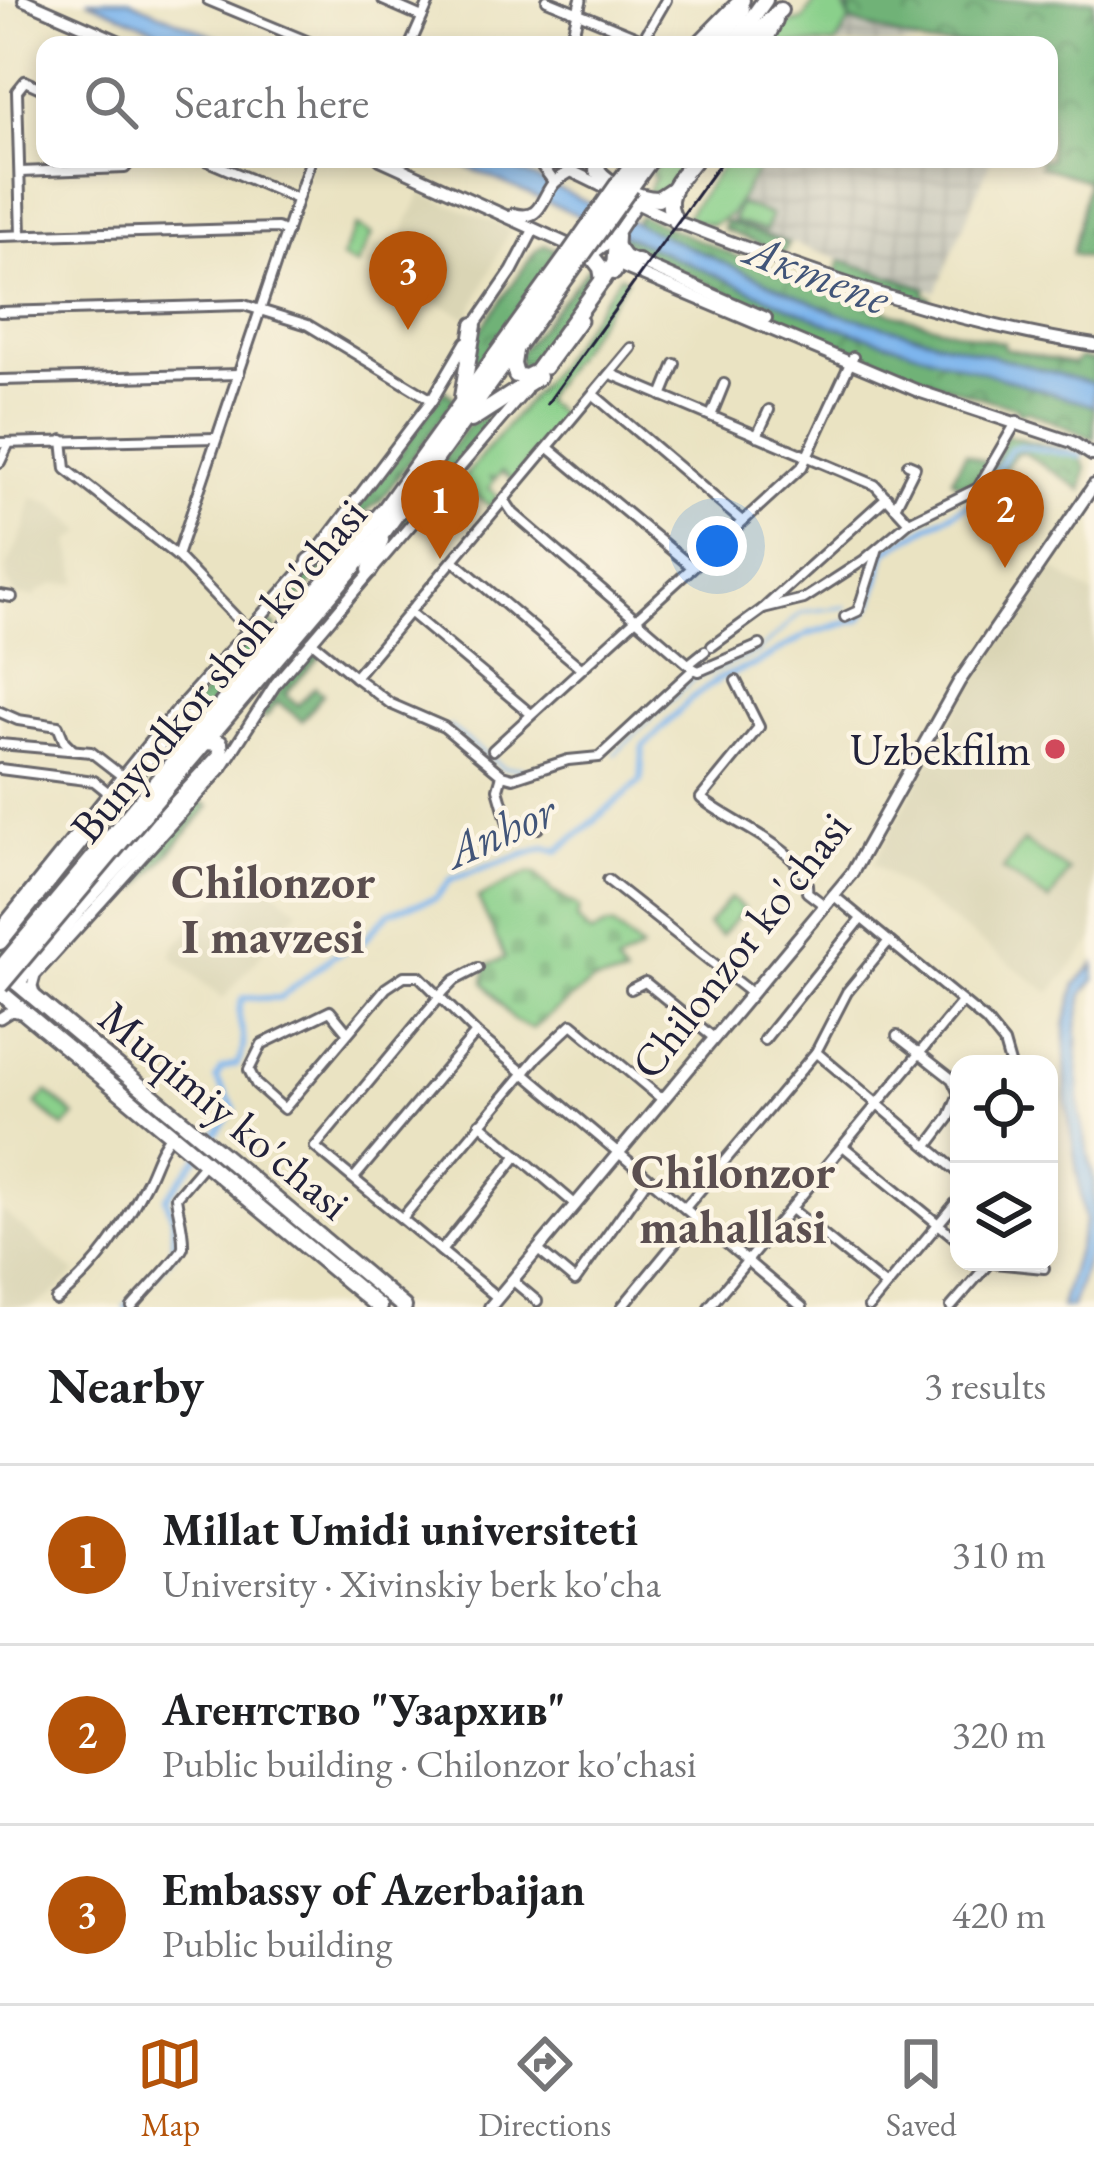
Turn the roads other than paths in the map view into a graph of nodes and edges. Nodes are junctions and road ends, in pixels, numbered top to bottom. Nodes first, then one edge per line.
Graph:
1 (24, 0) edge
2 (41, 0) edge
3 (208, 0) edge
4 (382, 0) edge
5 (430, 0) edge
6 (547, 0) edge
7 (581, 0) edge
8 (666, 0) edge
9 (765, 0) edge
10 (737, 1) edge
11 (231, 4) edge
12 (783, 5) edge
13 (579, 14) junction
14 (422, 17) junction
15 (106, 36) edge
16 (122, 36) edge
17 (297, 36) edge
18 (414, 36) edge
19 (573, 36) edge
20 (628, 36) edge
21 (645, 36) edge
22 (705, 36) edge
23 (721, 36) edge
24 (740, 36) edge
25 (752, 36) edge
26 (768, 36) edge
27 (36, 86) edge
28 (125, 168) edge
29 (224, 168) edge
30 (308, 168) edge
31 (399, 168) edge
32 (414, 168) edge
33 (544, 168) edge
34 (559, 168) edge
35 (567, 168) edge
36 (597, 168) edge
37 (632, 168) edge
38 (642, 168) edge
39 (688, 168) edge
40 (20, 172) junction
41 (554, 182) junction
42 (626, 184) junction
43 (673, 189) junction
44 (297, 199) junction
45 (635, 208) junction
46 (542, 210) junction
47 (676, 221) junction
48 (287, 232) junction
49 (534, 232) junction
50 (22, 235) junction
51 (0, 236) edge
52 (616, 236) junction
53 (579, 256) junction
54 (637, 266) junction
55 (610, 272) junction
56 (261, 310) junction
57 (0, 313) edge
58 (474, 325) junction
59 (516, 348) junction
60 (631, 348) dead end
61 (1094, 348) edge
62 (852, 360) junction
63 (675, 364) dead end
64 (239, 374) junction
65 (542, 374) junction
66 (611, 374) junction
67 (0, 380) edge
68 (724, 384) dead end
69 (594, 395) junction
70 (662, 396) junction
71 (432, 400) junction
72 (461, 404) junction
73 (769, 410) dead end
74 (710, 417) junction
75 (1016, 422) junction
76 (461, 426) junction
77 (757, 436) junction
78 (216, 438) junction
79 (63, 440) junction
80 (4, 443) edge
81 (549, 448) junction
82 (808, 457) junction
83 (1093, 458) edge
84 (0, 462) edge
85 (908, 464) dead end
86 (1094, 485) edge
87 (887, 497) junction
88 (505, 501) junction
89 (896, 507) junction
90 (385, 509) junction
91 (742, 521) junction
92 (909, 522) junction
93 (385, 530) junction
94 (878, 545) junction
95 (177, 556) junction
96 (454, 560) junction
97 (310, 561) junction
98 (692, 567) junction
99 (370, 570) junction
100 (0, 596) edge
101 (12, 597) dead end
102 (763, 609) junction
103 (410, 612) junction
104 (638, 617) junction
105 (845, 617) dead end
106 (250, 632) junction
107 (311, 641) junction
108 (760, 645) dead end
109 (692, 666) junction
110 (580, 668) junction
111 (356, 677) junction
112 (736, 681) dead end
113 (0, 712) edge
114 (531, 714) junction
115 (201, 738) junction
116 (0, 744) edge
117 (493, 750) dead end
118 (74, 751) junction
119 (0, 770) edge
120 (174, 771) junction
121 (122, 776) junction
122 (502, 776) junction
123 (109, 794) junction
124 (538, 828) dead end
125 (608, 880) dead end
126 (101, 892) junction
127 (833, 895) junction
128 (824, 905) junction
129 (861, 919) junction
130 (0, 928) edge
131 (888, 942) junction
132 (0, 943) edge
133 (478, 968) dead end
134 (0, 969) edge
135 (17, 983) junction
136 (631, 989) dead end
137 (751, 993) junction
138 (1, 994) edge
139 (438, 999) junction
140 (38, 1000) junction
141 (962, 1002) junction
142 (31, 1017) junction
143 (0, 1018) edge
144 (348, 1034) junction
145 (476, 1034) junction
146 (897, 1036) dead end
147 (714, 1038) junction
148 (764, 1040) dead end
149 (816, 1052) junction
150 (919, 1053) junction
151 (1007, 1055) edge
152 (524, 1073) junction
153 (663, 1100) junction
154 (878, 1104) junction
155 (480, 1124) junction
156 (172, 1134) junction
157 (195, 1143) junction
158 (928, 1145) junction
159 (843, 1146) junction
160 (619, 1154) junction
161 (518, 1155) junction
162 (208, 1157) junction
163 (950, 1165) edge
164 (354, 1178) junction
165 (648, 1178) junction
166 (576, 1205) junction
167 (685, 1208) junction
168 (791, 1209) junction
169 (950, 1211) edge
170 (403, 1217) junction
171 (696, 1217) junction
172 (939, 1225) junction
173 (950, 1234) edge
174 (538, 1250) junction
175 (441, 1251) junction
176 (331, 1256) junction
177 (747, 1261) junction
178 (980, 1271) edge
179 (512, 1280) junction
180 (575, 1281) junction
181 (886, 1286) junction
182 (566, 1290) dead end
183 (56, 1300) dead end
184 (537, 1301) dead end
185 (494, 1302) edge
186 (132, 1307) edge
187 (379, 1307) edge
188 (404, 1307) edge
189 (622, 1307) edge
190 (709, 1307) edge
191 (802, 1307) edge
192 (869, 1307) edge
193 (951, 1307) edge

1 - 15 main road
2 - 16 main road
3 - 11 street
4 - 14 street
5 - 14 street
6 - 13 street
7 - 13 street
8 - 21 street
9 - 24 main road
10 - 22 main road
10 - 23 main road
11 - 17 street
12 - 25 main road
12 - 26 main road
13 - 19 street
13 - 20 street
14 - 18 street
27 - 40 street
28 - 40 street
29 - 44 street
30 - 44 street
31 - 49 main road
32 - 46 main road
33 - 41 street
34 - 41 main road
35 - 45 main road
36 - 43 main road
37 - 42 main road, Bunyodkor shoh ko'chasi
38 - 42 main road, Bunyodkor shoh ko'chasi
39 - 43 main road
40 - 50 street
41 - 46 main road
42 - 53 main road, Bunyodkor shoh ko'chasi, bridge
43 - 47 main road
44 - 48 street
45 - 47 main road
45 - 52 main road
45 - 61 main road
46 - 49 main road
47 - 61 main road
48 - 50 street
48 - 56 street
49 - 53 main road
49 - 58 street
50 - 51 street
52 - 53 main road
52 - 54 main road
52 - 55 main road
53 - 55 main road
53 - 59 main road, Bunyodkor shoh ko'chasi
53 - 72 main road, Bunyodkor shoh ko'chasi
54 - 55 main road
54 - 62 main road
55 - 59 main road
55 - 65 street
56 - 57 street
56 - 64 street
56 - 71 street
58 - 71 street
58 - 72 main road
59 - 76 main road, Bunyodkor shoh ko'chasi
60 - 66 street
62 - 75 main road
62 - 82 street
63 - 70 street
64 - 67 street
64 - 78 street
65 - 76 main road
65 - 99 street
66 - 69 street
66 - 70 street
68 - 74 street
69 - 81 street
69 - 91 street
70 - 74 street
71 - 97 street
72 - 90 main road, Bunyodkor shoh ko'chasi
73 - 77 street
74 - 77 street
75 - 83 main road
75 - 92 street
76 - 93 main road, Bunyodkor shoh ko'chasi
77 - 82 street
78 - 79 street
78 - 95 street
79 - 80 street
79 - 95 street
80 - 84 street
81 - 88 street
81 - 98 street
82 - 87 street
82 - 91 street
85 - 89 street
86 - 127 main road, Chilonzor ko'chasi
87 - 89 street
87 - 102 street
88 - 96 street
88 - 104 street
89 - 92 street
90 - 97 main road
90 - 115 main road, Bunyodkor shoh ko'chasi
91 - 98 street
92 - 94 street
93 - 99 main road
93 - 115 main road, Bunyodkor shoh ko'chasi
94 - 102 street
94 - 105 street
95 - 106 street
96 - 103 street
96 - 110 street
97 - 106 street
98 - 104 street
99 - 107 street
100 - 101 street
102 - 109 street
103 - 111 street
103 - 114 street
104 - 109 street
104 - 110 street
106 - 121 street
107 - 111 street
107 - 126 street
108 - 109 street
109 - 122 street
110 - 114 street
111 - 122 street
112 - 128 street
113 - 118 street
114 - 117 street
115 - 120 main road, Bunyodkor shoh ko'chasi
115 - 126 main road
115 - 132 main road
116 - 118 street
118 - 121 street
119 - 123 street
120 - 134 main road, Bunyodkor shoh ko'chasi, bridge
120 - 138 main road, Bunyodkor shoh ko'chasi, bridge
121 - 123 street
122 - 124 street
123 - 130 street
125 - 137 street
126 - 135 main road
126 - 140 street
127 - 128 main road, Chilonzor ko'chasi
127 - 129 street
128 - 137 main road, Chilonzor ko'chasi
129 - 131 street
129 - 148 street
131 - 141 street
131 - 149 street
133 - 139 street
134 - 135 main road, Muqimiy ko'chasi
135 - 140 main road, Muqimiy ko'chasi
136 - 147 street
137 - 147 main road, Chilonzor ko'chasi
138 - 142 main road, Muqimiy ko'chasi
139 - 144 street
139 - 145 street
139 - 164 street
140 - 157 main road, Muqimiy ko'chasi
141 - 150 street
141 - 151 street
142 - 143 street
142 - 156 main road, Muqimiy ko'chasi
144 - 144 street
145 - 152 street
145 - 164 street
146 - 150 street
147 - 153 main road, Chilonzor ko'chasi
149 - 154 street
149 - 167 street
150 - 154 street
150 - 158 street
152 - 153 street
152 - 155 street
152 - 160 street
153 - 160 main road, Chilonzor ko'chasi
154 - 158 street
154 - 159 street
155 - 161 street
155 - 170 street
156 - 157 main road, Muqimiy ko'chasi
156 - 183 street
157 - 162 main road, Muqimiy ko'chasi
158 - 163 street
159 - 168 street
159 - 172 street
160 - 165 street
160 - 166 main road, Chilonzor ko'chasi
161 - 166 street
161 - 175 street
162 - 176 main road, Muqimiy ko'chasi
162 - 186 street
164 - 170 street
165 - 167 street
165 - 180 street
166 - 174 main road, Chilonzor ko'chasi
167 - 171 street
168 - 177 street
168 - 181 street
169 - 172 street
170 - 175 street
171 - 177 street
171 - 189 street
172 - 173 street
172 - 181 street
174 - 179 main road, Chilonzor ko'chasi
174 - 180 street
175 - 185 street
176 - 187 main road, Muqimiy ko'chasi
176 - 188 main road, Muqimiy ko'chasi
177 - 190 street
177 - 191 street
178 - 193 street
179 - 184 street
179 - 185 main road, Chilonzor ko'chasi
180 - 182 street
181 - 192 street

